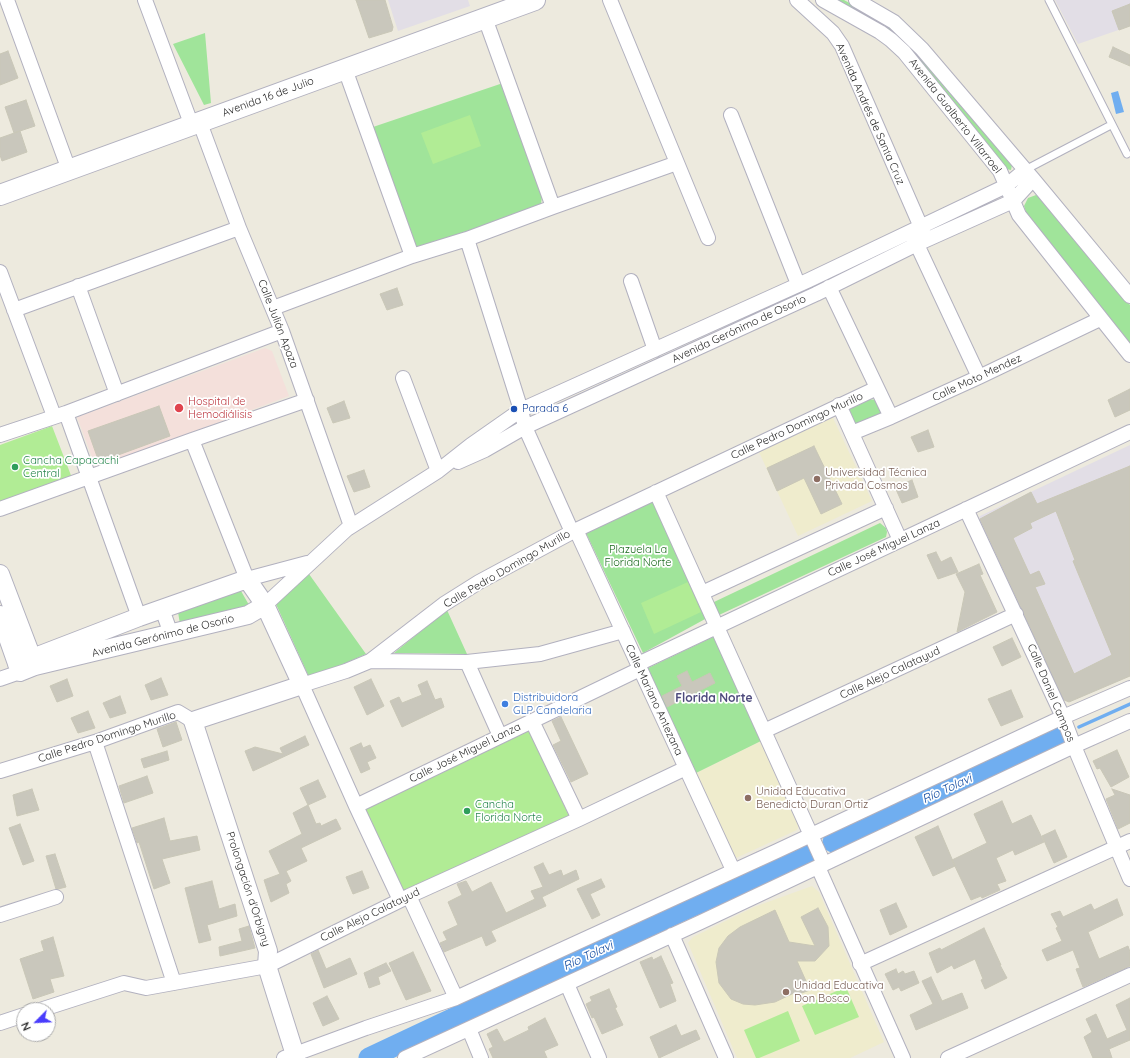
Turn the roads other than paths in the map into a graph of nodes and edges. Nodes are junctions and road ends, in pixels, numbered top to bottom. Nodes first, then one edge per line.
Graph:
1 (6, 0) edge
2 (145, 0) edge
3 (535, 0) edge
4 (610, 0) edge
5 (797, 0) edge
6 (823, 0) edge
7 (856, 0) edge
8 (1049, 0) edge
9 (512, 4) edge
10 (485, 18) junction
11 (345, 69) junction
12 (731, 115) dead end
13 (196, 124) junction
14 (1111, 125) junction
15 (1127, 154) dead end
16 (677, 163) junction
17 (69, 170) junction
18 (1029, 174) junction
19 (1006, 186) junction
20 (0, 195) edge
21 (1013, 201) junction
22 (553, 207) junction
23 (239, 228) junction
24 (916, 228) junction
25 (708, 238) dead end
26 (467, 239) junction
27 (922, 242) junction
28 (412, 256) junction
29 (0, 272) edge
30 (631, 281) dead end
31 (803, 282) junction
32 (78, 286) junction
33 (830, 287) junction
34 (816, 294) junction
35 (1130, 296) edge
36 (273, 308) junction
37 (14, 310) junction
38 (1100, 319) junction
39 (282, 331) junction
40 (655, 350) junction
41 (1130, 355) edge
42 (979, 377) junction
43 (403, 378) dead end
44 (877, 388) junction
45 (118, 394) junction
46 (307, 400) junction
47 (840, 405) junction
48 (521, 410) junction
49 (60, 415) junction
50 (891, 418) junction
51 (525, 427) junction
52 (1130, 432) edge
53 (852, 434) junction
54 (0, 435) edge
55 (192, 440) junction
56 (438, 471) junction
57 (88, 478) junction
58 (656, 492) junction
59 (886, 508) junction
60 (0, 509) edge
61 (966, 509) junction
62 (351, 526) junction
63 (574, 530) junction
64 (900, 540) junction
65 (310, 562) junction
66 (0, 574) edge
67 (247, 579) junction
68 (702, 593) junction
69 (265, 605) junction
70 (162, 610) junction
71 (1016, 614) junction
72 (0, 615) edge
73 (139, 617) junction
74 (717, 626) junction
75 (623, 631) junction
76 (170, 634) junction
77 (370, 661) junction
78 (467, 662) junction
79 (26, 665) junction
80 (639, 666) junction
81 (0, 679) edge
82 (302, 685) junction
83 (1130, 688) edge
84 (1064, 717) junction
85 (193, 721) junction
86 (532, 721) junction
87 (1130, 721) edge
88 (764, 731) junction
89 (500, 736) junction
90 (95, 742) junction
91 (1074, 746) junction
92 (686, 768) junction
93 (0, 771) edge
94 (356, 806) junction
95 (579, 819) junction
96 (810, 834) junction
97 (1130, 841) edge
98 (1116, 847) junction
99 (821, 866) junction
100 (733, 870) junction
101 (1130, 879) edge
102 (56, 897) dead end
103 (404, 898) junction
104 (0, 915) edge
105 (672, 936) junction
106 (860, 964) junction
107 (267, 966) junction
108 (1130, 975) edge
109 (174, 983) junction
110 (567, 984) junction
111 (456, 998) junction
112 (56, 1005) edge
113 (16, 1018) edge
114 (0, 1023) edge
115 (469, 1029) junction
116 (292, 1057) edge
117 (405, 1058) edge
118 (481, 1058) edge
119 (600, 1058) edge
120 (726, 1058) edge
121 (903, 1058) edge
122 (948, 1058) edge

1 - 17 street
2 - 13 street, Calle Julián Apaza
3 - 9 main road, Avenida 16 de Julio
4 - 16 street
5 - 24 street, Avenida Andrés de Santa Cruz
6 - 19 street, Avenida Gualberto Villarroel
7 - 18 street, Avenida Gualberto Villarroel
8 - 14 lane
9 - 10 main road, Avenida 16 de Julio
10 - 11 main road, Avenida 16 de Julio
10 - 22 street
11 - 13 main road, Avenida 16 de Julio
11 - 28 street
12 - 31 street
13 - 17 main road, Avenida 16 de Julio
13 - 23 street, Calle Julián Apaza
14 - 15 lane
14 - 18 lane
16 - 22 street
16 - 25 street
17 - 20 main road, Avenida 16 de Julio
18 - 19 street, Avenida Gerónimo de Osorio
18 - 21 street, Avenida Gerónimo de Osorio
18 - 35 street, Avenida Gualberto Villarroel
19 - 21 street, Avenida Gualberto Villarroel
19 - 24 street, Avenida Gerónimo de Osorio
21 - 27 street, Avenida Gerónimo de Osorio
21 - 38 street, Avenida Gualberto Villarroel
22 - 26 street
23 - 32 street
23 - 36 street, Calle Julián Apaza
24 - 27 street, Avenida Andrés de Santa Cruz
24 - 31 street, Avenida Gerónimo de Osorio
26 - 28 street
26 - 48 street, Calle Mariano Antezana
27 - 33 street, Avenida Gerónimo de Osorio
27 - 42 street, Avenida Andrés de Santa Cruz
28 - 36 street
29 - 37 street
30 - 40 street
31 - 34 street
31 - 40 street, Avenida Gerónimo de Osorio
32 - 37 street
32 - 45 street
33 - 34 street, Avenida Gerónimo de Osorio
33 - 44 street
34 - 51 street, Avenida Gerónimo de Osorio
36 - 39 street, Calle Julián Apaza
37 - 49 street
38 - 41 street, Avenida Gualberto Villarroel
38 - 42 street, Calle Moto Mendez
39 - 45 street
39 - 46 street, Calle Julián Apaza
40 - 48 street, Avenida Gerónimo de Osorio
42 - 50 street, Calle Moto Mendez
43 - 56 street
44 - 47 street, Calle Pedro Domingo Murillo
44 - 50 street
45 - 49 street
46 - 55 street
46 - 62 street, Calle Julián Apaza
47 - 53 street
47 - 58 street, Calle Pedro Domingo Murillo
48 - 51 street, Calle Mariano Antezana
48 - 56 street, Avenida Gerónimo de Osorio
49 - 54 street
49 - 57 street
50 - 53 street, Calle Moto Mendez
51 - 56 street, Avenida Gerónimo de Osorio
51 - 63 street, Calle Mariano Antezana
52 - 61 street, Calle José Miguel Lanza
53 - 59 street
55 - 57 street
55 - 67 street
56 - 62 street, Avenida Gerónimo de Osorio
57 - 60 street
57 - 73 street
58 - 63 street, Calle Pedro Domingo Murillo
58 - 68 street
59 - 64 street
59 - 68 street
61 - 64 street, Calle José Miguel Lanza
61 - 71 street, Calle Daniel Campos
62 - 65 street, Avenida Gerónimo de Osorio
63 - 75 street, Calle Mariano Antezana
63 - 77 street, Calle Pedro Domingo Murillo
64 - 74 street, Calle José Miguel Lanza
65 - 67 street, Avenida Gerónimo de Osorio
65 - 69 street, Avenida Gerónimo de Osorio
66 - 79 street
67 - 69 street
67 - 70 street, Avenida Gerónimo de Osorio
68 - 74 street
69 - 76 street, Avenida Gerónimo de Osorio
69 - 82 street
70 - 73 street, Avenida Gerónimo de Osorio
70 - 76 street
71 - 84 street, Calle Daniel Campos
71 - 88 street, Calle Alejo Calatayud
72 - 79 street
73 - 79 street, Avenida Gerónimo de Osorio
74 - 80 street, Calle José Miguel Lanza
74 - 88 street
75 - 78 street
75 - 80 street, Calle Mariano Antezana
76 - 79 street, Avenida Gerónimo de Osorio
77 - 78 street
77 - 82 street, Calle Pedro Domingo Murillo
78 - 89 street
79 - 81 street, Avenida Gerónimo de Osorio
80 - 86 street, Calle José Miguel Lanza
80 - 92 street, Calle Mariano Antezana
82 - 85 street, Calle Pedro Domingo Murillo
82 - 94 street
83 - 84 street
84 - 91 street, Calle Daniel Campos
84 - 96 street
85 - 90 street, Calle Pedro Domingo Murillo
85 - 107 street, Prolongación d'Orbigny
86 - 89 street, Calle José Miguel Lanza
86 - 95 street
87 - 91 street
88 - 96 street
89 - 94 street, Calle José Miguel Lanza
90 - 93 street, Calle Pedro Domingo Murillo
90 - 109 street
91 - 98 street, Calle Daniel Campos
91 - 99 street
92 - 95 street, Calle Alejo Calatayud
92 - 100 street, Calle Mariano Antezana
94 - 103 street
95 - 103 street, Calle Alejo Calatayud
96 - 99 street
96 - 100 street
97 - 98 street
98 - 101 street, Calle Daniel Campos
98 - 106 street
99 - 105 street
99 - 106 street
100 - 111 street
102 - 104 street
103 - 107 street, Calle Alejo Calatayud
103 - 111 street
105 - 110 street
105 - 120 street
106 - 121 street
107 - 109 street, Calle Alejo Calatayud
107 - 116 street, Prolongación d'Orbigny
108 - 122 street
109 - 112 street, Calle Alejo Calatayud
110 - 115 street
110 - 119 street
111 - 116 street
113 - 114 street
115 - 117 street
115 - 118 street

